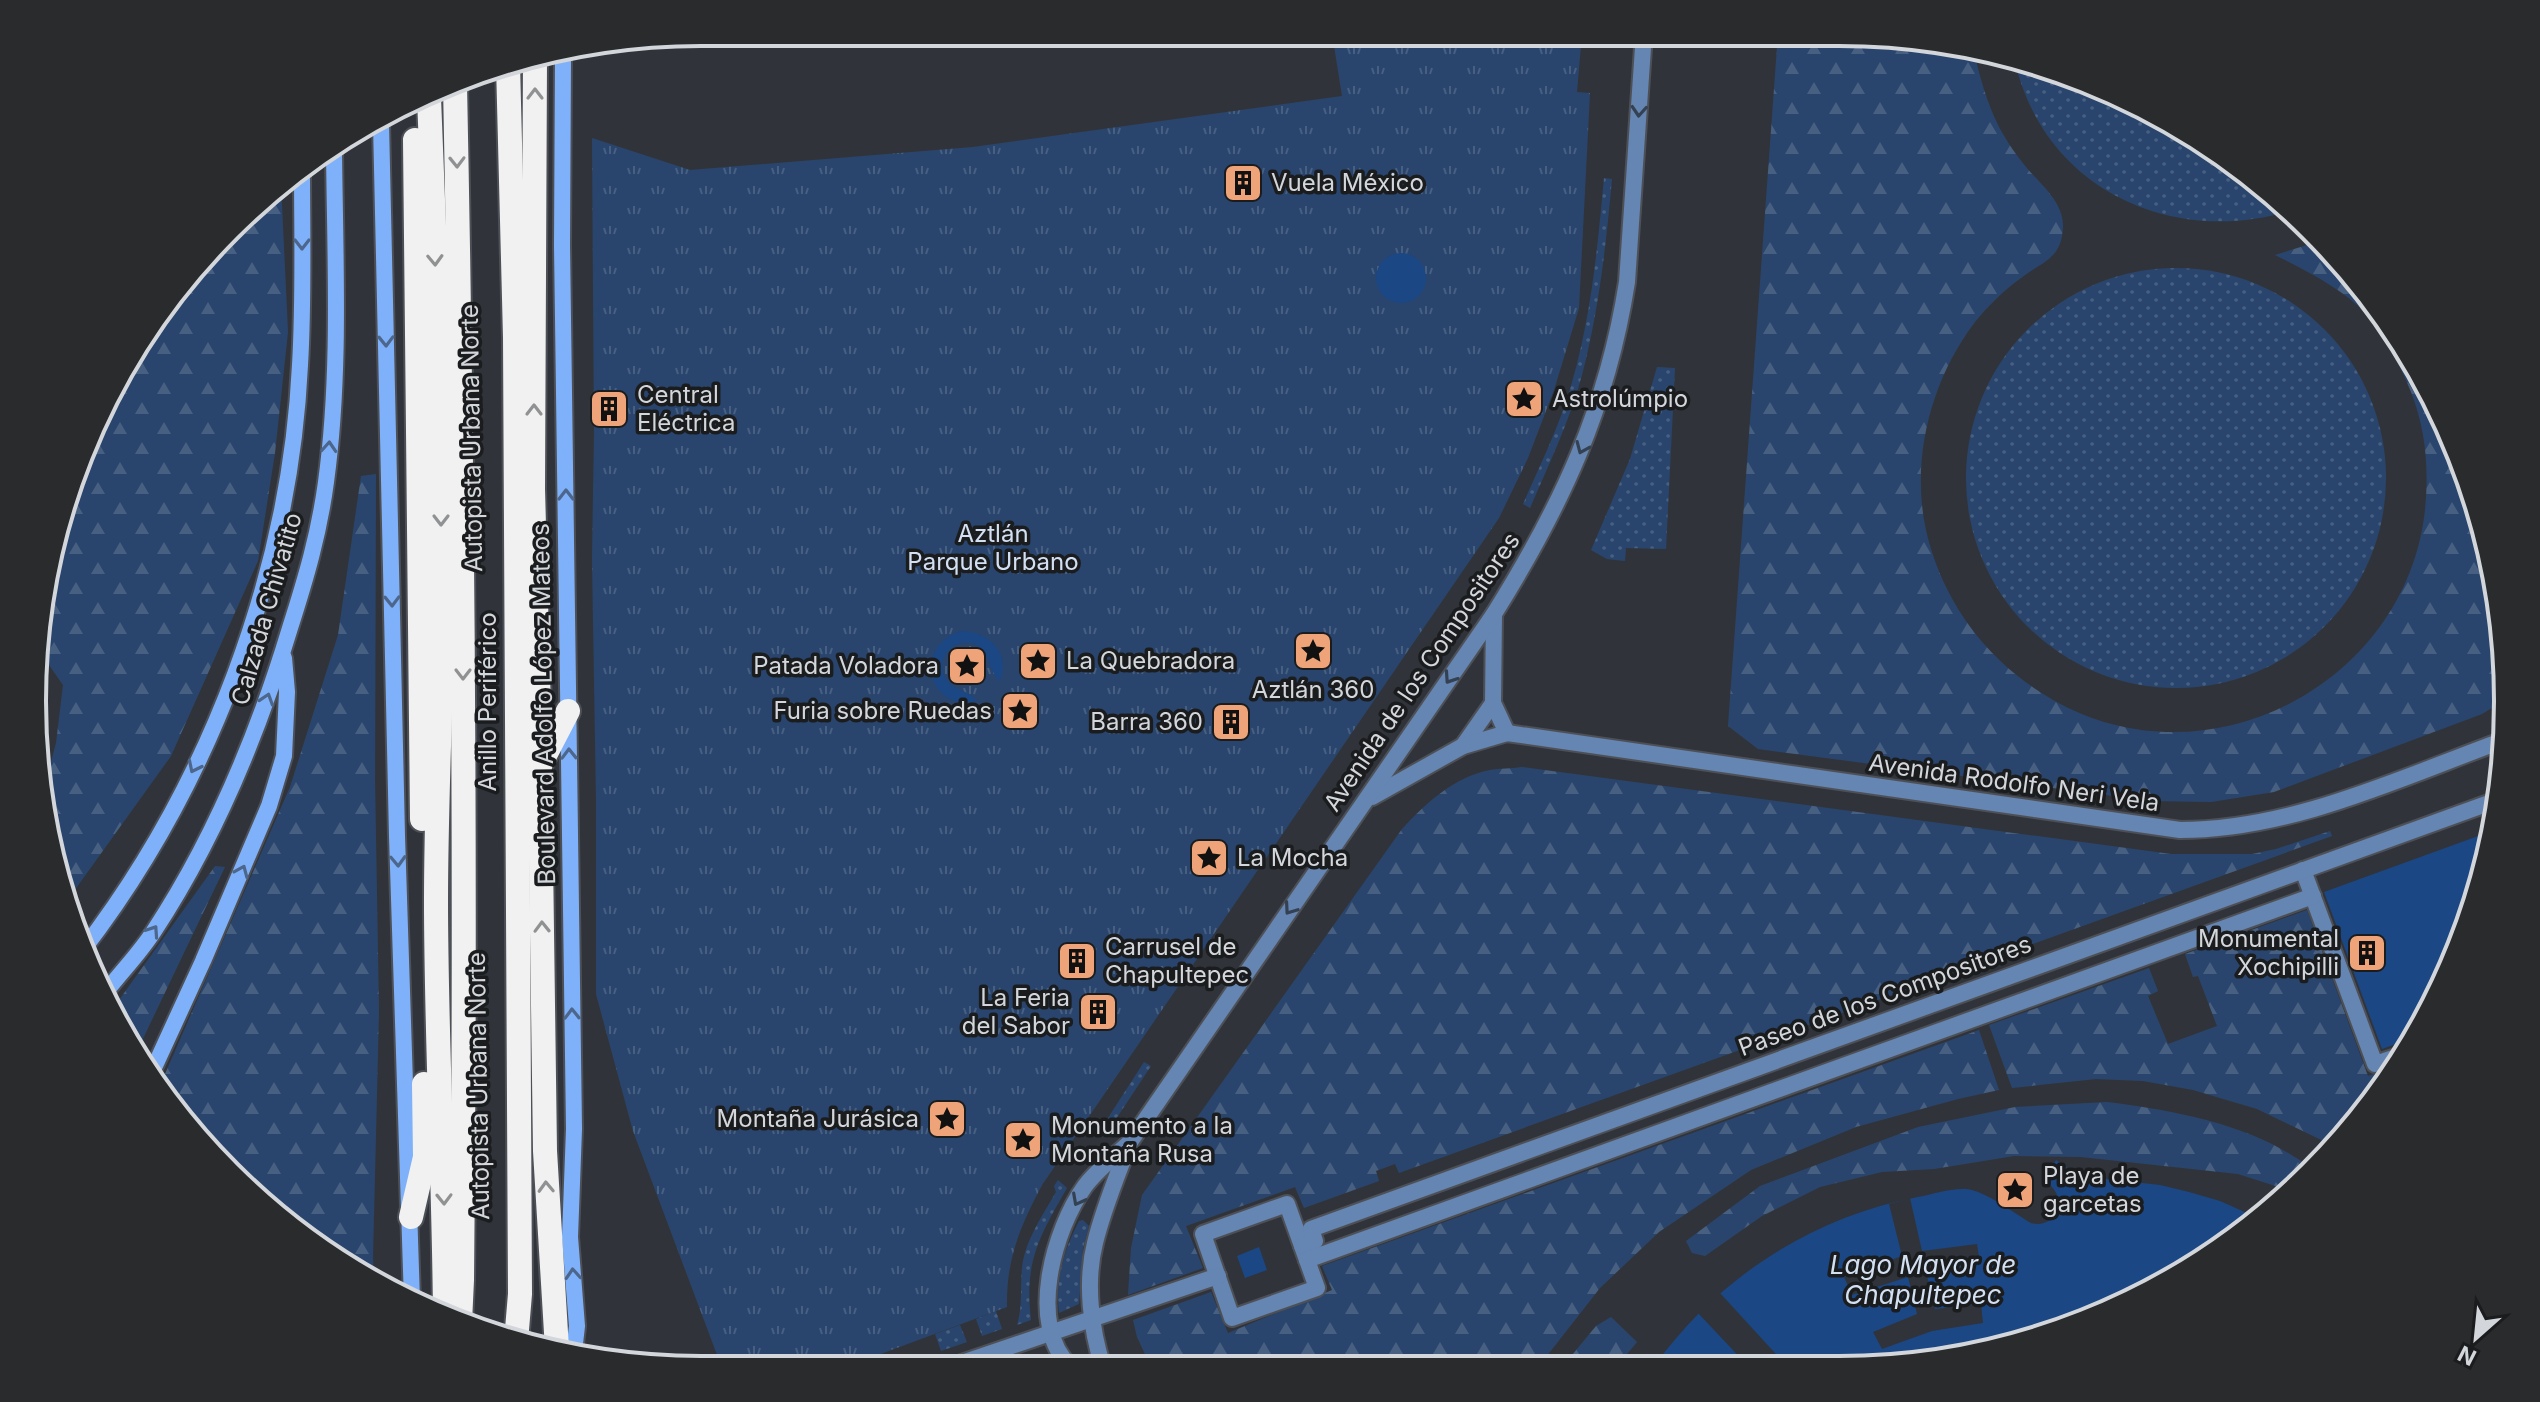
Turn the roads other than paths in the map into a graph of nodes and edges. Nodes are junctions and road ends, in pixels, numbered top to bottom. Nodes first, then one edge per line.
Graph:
1 (1643, 46) edge
2 (563, 61) edge
3 (535, 67) edge
4 (508, 75) edge
5 (496, 79) edge
6 (455, 94) edge
7 (425, 107) edge
8 (425, 108) edge
9 (381, 130) edge
10 (334, 158) edge
11 (302, 181) edge
12 (1494, 614) junction
13 (283, 651) junction
14 (1493, 703) junction
15 (568, 711) junction
16 (1507, 733) junction
17 (2493, 744) edge
18 (1463, 746) junction
19 (540, 765) junction
20 (1367, 799) junction
21 (2485, 804) edge
22 (2303, 870) junction
23 (2313, 896) junction
24 (91, 938) edge
25 (111, 985) edge
26 (2387, 1060) edge
27 (156, 1064) edge
28 (1130, 1142) junction
29 (411, 1217) junction
30 (1305, 1253) junction
31 (1218, 1276) junction
32 (412, 1288) edge
33 (445, 1304) edge
34 (460, 1310) edge
35 (1092, 1319) junction
36 (504, 1326) edge
37 (517, 1329) edge
38 (1052, 1332) junction
39 (556, 1339) edge
40 (575, 1343) edge
41 (982, 1356) edge
42 (1060, 1356) edge
43 (1100, 1356) edge

1 -> 12 street, Avenida de los Compositores
15 -> 2 main road, Boulevard Adolfo López Mateos
19 -> 3 highway
4 - 37 highway, Anillo Periférico
5 - 36 highway, Autopista Urbana Norte
6 -> 34 highway, Autopista Urbana Norte
7 -> 33 highway, Anillo Periférico
8 - 29 highway
9 -> 29 main road
13 -> 10 main road, Calzada Chivatito
11 -> 24 main road, Calzada Chivatito
12 - 14 street
12 -> 20 street, Avenida de los Compositores
25 -> 13 main road, Calzada Chivatito
27 -> 13 main road
14 - 16 street
14 - 18 street
15 - 19 highway
40 -> 15 main road, Boulevard Adolfo López Mateos
16 - 17 street, Avenida Rodolfo Neri Vela
16 - 18 street, Avenida Rodolfo Neri Vela
18 - 20 street, Avenida Rodolfo Neri Vela
39 -> 19 highway
20 -> 28 street, Avenida de los Compositores
21 - 22 street, Paseo de los Compositores
22 - 23 street
22 - 30 street, Paseo de los Compositores
23 - 26 street
23 - 30 street
28 - 35 street, Avenida de los Compositores
28 -> 38 street, Avenida de los Compositores
29 - 32 main road
30 - 31 street
30 - 31 street
31 - 35 street
35 - 38 street
35 - 43 street, Avenida de los Compositores
38 - 41 street
38 - 42 street, Avenida de los Compositores

